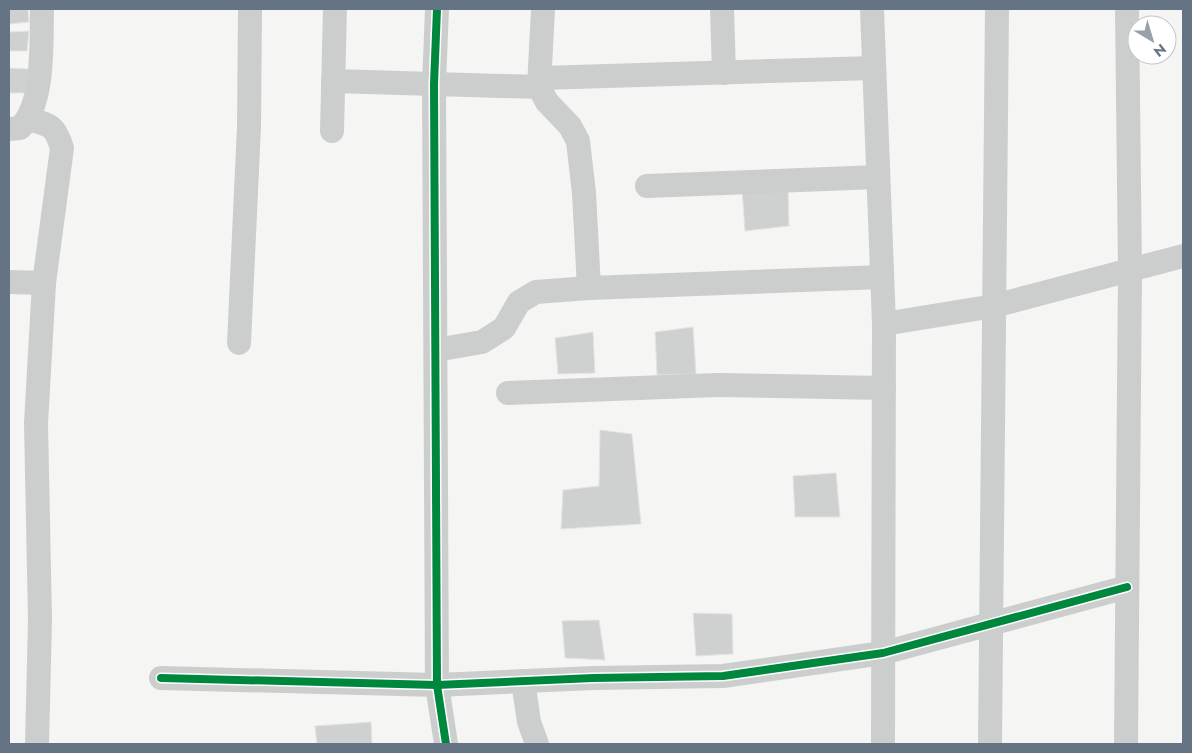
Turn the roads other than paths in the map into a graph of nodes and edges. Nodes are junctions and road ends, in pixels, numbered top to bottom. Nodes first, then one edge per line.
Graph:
1 (42, 9) edge
2 (250, 9) edge
3 (335, 9) edge
4 (437, 9) edge
5 (543, 9) edge
6 (722, 9) edge
7 (872, 9) edge
8 (997, 9) edge
9 (1126, 9) edge
10 (874, 68) junction
11 (724, 73) junction
12 (333, 82) junction
13 (540, 82) junction
14 (434, 84) junction
15 (19, 124) edge
16 (332, 131) dead end
17 (878, 178) junction
18 (647, 186) dead end
19 (1183, 256) edge
20 (1130, 271) junction
21 (882, 277) junction
22 (9, 282) edge
23 (44, 283) junction
24 (589, 288) junction
25 (994, 306) junction
26 (884, 324) junction
27 (239, 343) dead end
28 (436, 350) junction
29 (884, 388) junction
30 (508, 394) dead end
31 (1127, 587) junction
32 (990, 625) junction
33 (883, 653) junction
34 (161, 678) dead end
35 (523, 681) junction
36 (437, 686) junction
37 (36, 744) edge
38 (446, 744) edge
39 (536, 744) edge
40 (883, 744) edge
41 (990, 744) edge
42 (1126, 744) edge

1 - 15 street
2 - 27 street
3 - 12 street
4 - 14 street
5 - 13 street
6 - 11 street
7 - 10 street
8 - 25 street
9 - 20 street
10 - 11 street
10 - 17 street
11 - 13 street
12 - 14 street
12 - 16 street
13 - 14 street
13 - 24 street
14 - 28 street
15 - 23 street
17 - 18 street
17 - 21 street
19 - 20 street
20 - 25 street
20 - 31 street
21 - 24 street
21 - 26 street
22 - 23 street
23 - 37 street
24 - 28 street
25 - 26 street
25 - 32 street
26 - 29 street
28 - 36 street
29 - 30 street
29 - 33 street
31 - 32 street
31 - 42 street
32 - 33 street
32 - 41 street
33 - 35 street
33 - 40 street
34 - 36 street
35 - 36 street
35 - 39 street
36 - 38 street

